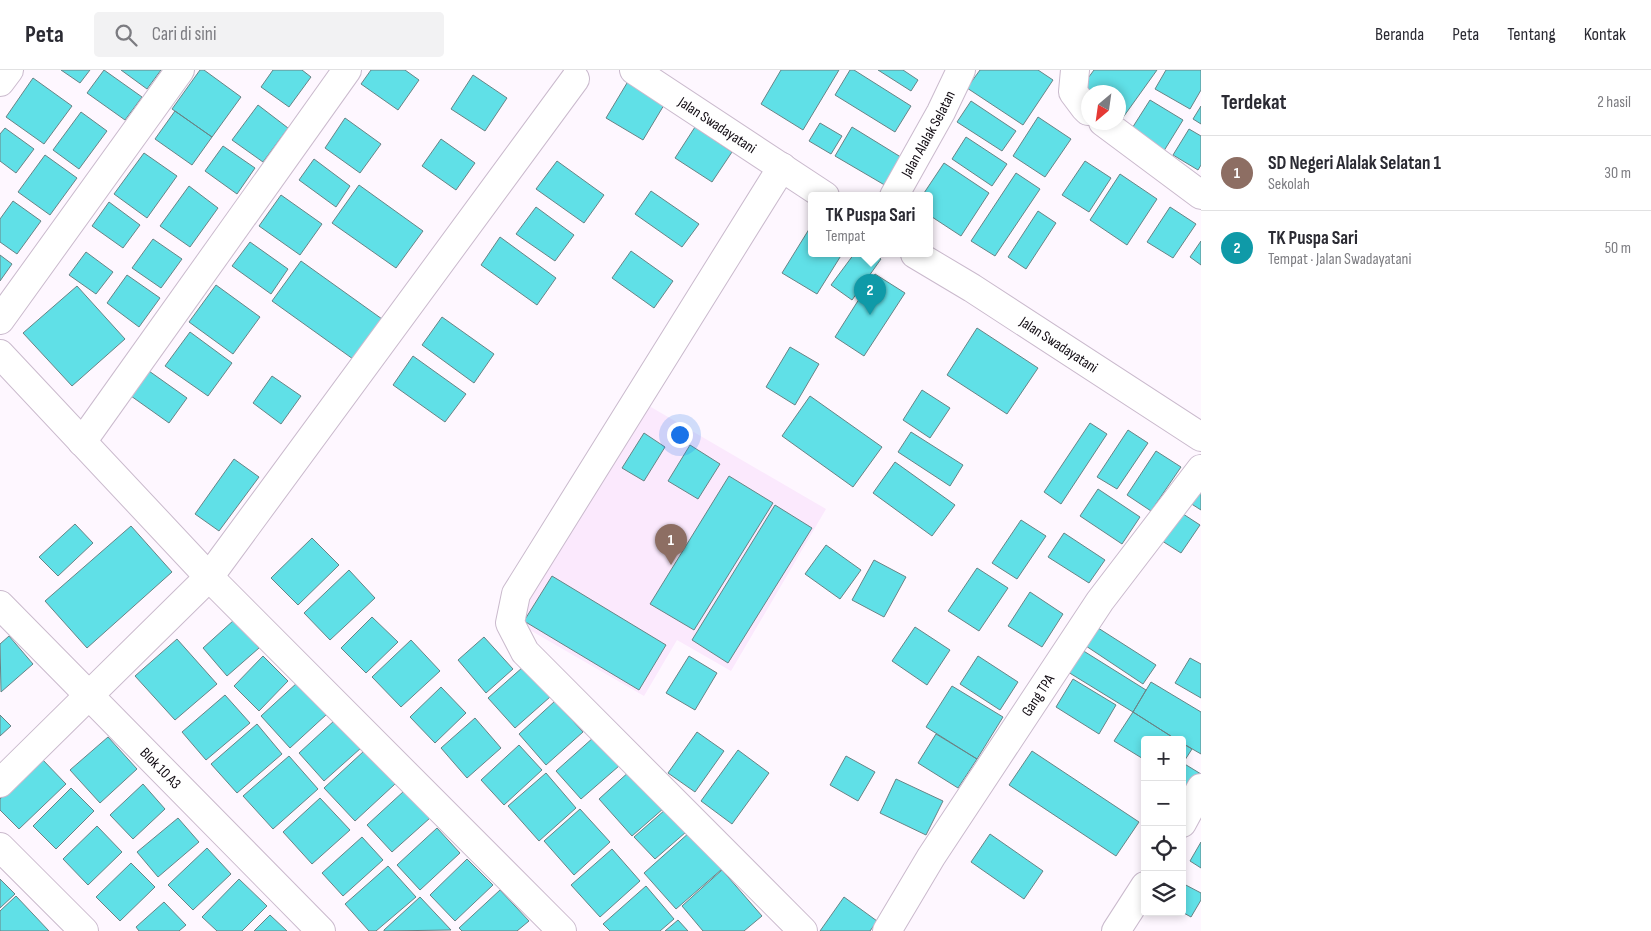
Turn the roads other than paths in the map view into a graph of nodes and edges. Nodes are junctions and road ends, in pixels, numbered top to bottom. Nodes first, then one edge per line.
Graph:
1 (9, 70) edge
2 (180, 70) edge
3 (347, 70) edge
4 (634, 70) edge
5 (961, 70) edge
6 (1075, 70) edge
7 (575, 79) dead end
8 (0, 82) edge
9 (1081, 103) edge
10 (1115, 130) edge
11 (782, 167) junction
12 (819, 192) edge
13 (896, 192) edge
14 (1201, 195) edge
15 (920, 257) edge
16 (0, 320) edge
17 (0, 354) edge
18 (1201, 437) edge
19 (82, 442) junction
20 (1201, 468) edge
21 (209, 577) junction
22 (0, 605) edge
23 (89, 695) junction
24 (0, 783) edge
25 (1201, 788) edge
26 (1186, 816) edge
27 (0, 847) edge
28 (1141, 892) edge
29 (789, 926) edge
30 (84, 931) edge
31 (321, 931) edge
32 (562, 931) edge
33 (887, 931) edge
34 (1116, 931) edge

1 - 8 street
2 - 16 street
3 - 19 street
4 - 11 street, Jalan Swadayatani
5 - 13 street, Jalan Alalak Selatan
6 - 9 street
7 - 21 street
10 - 14 street
11 - 12 street, Jalan Swadayatani
11 - 29 street
15 - 18 street, Jalan Swadayatani
17 - 19 street
19 - 21 street
20 - 33 street, Gang TPA
21 - 23 street
21 - 32 street
22 - 23 street, Blok 10 A3
23 - 24 street
23 - 31 street, Blok 10 A3
25 - 26 street
27 - 30 street
28 - 34 street

